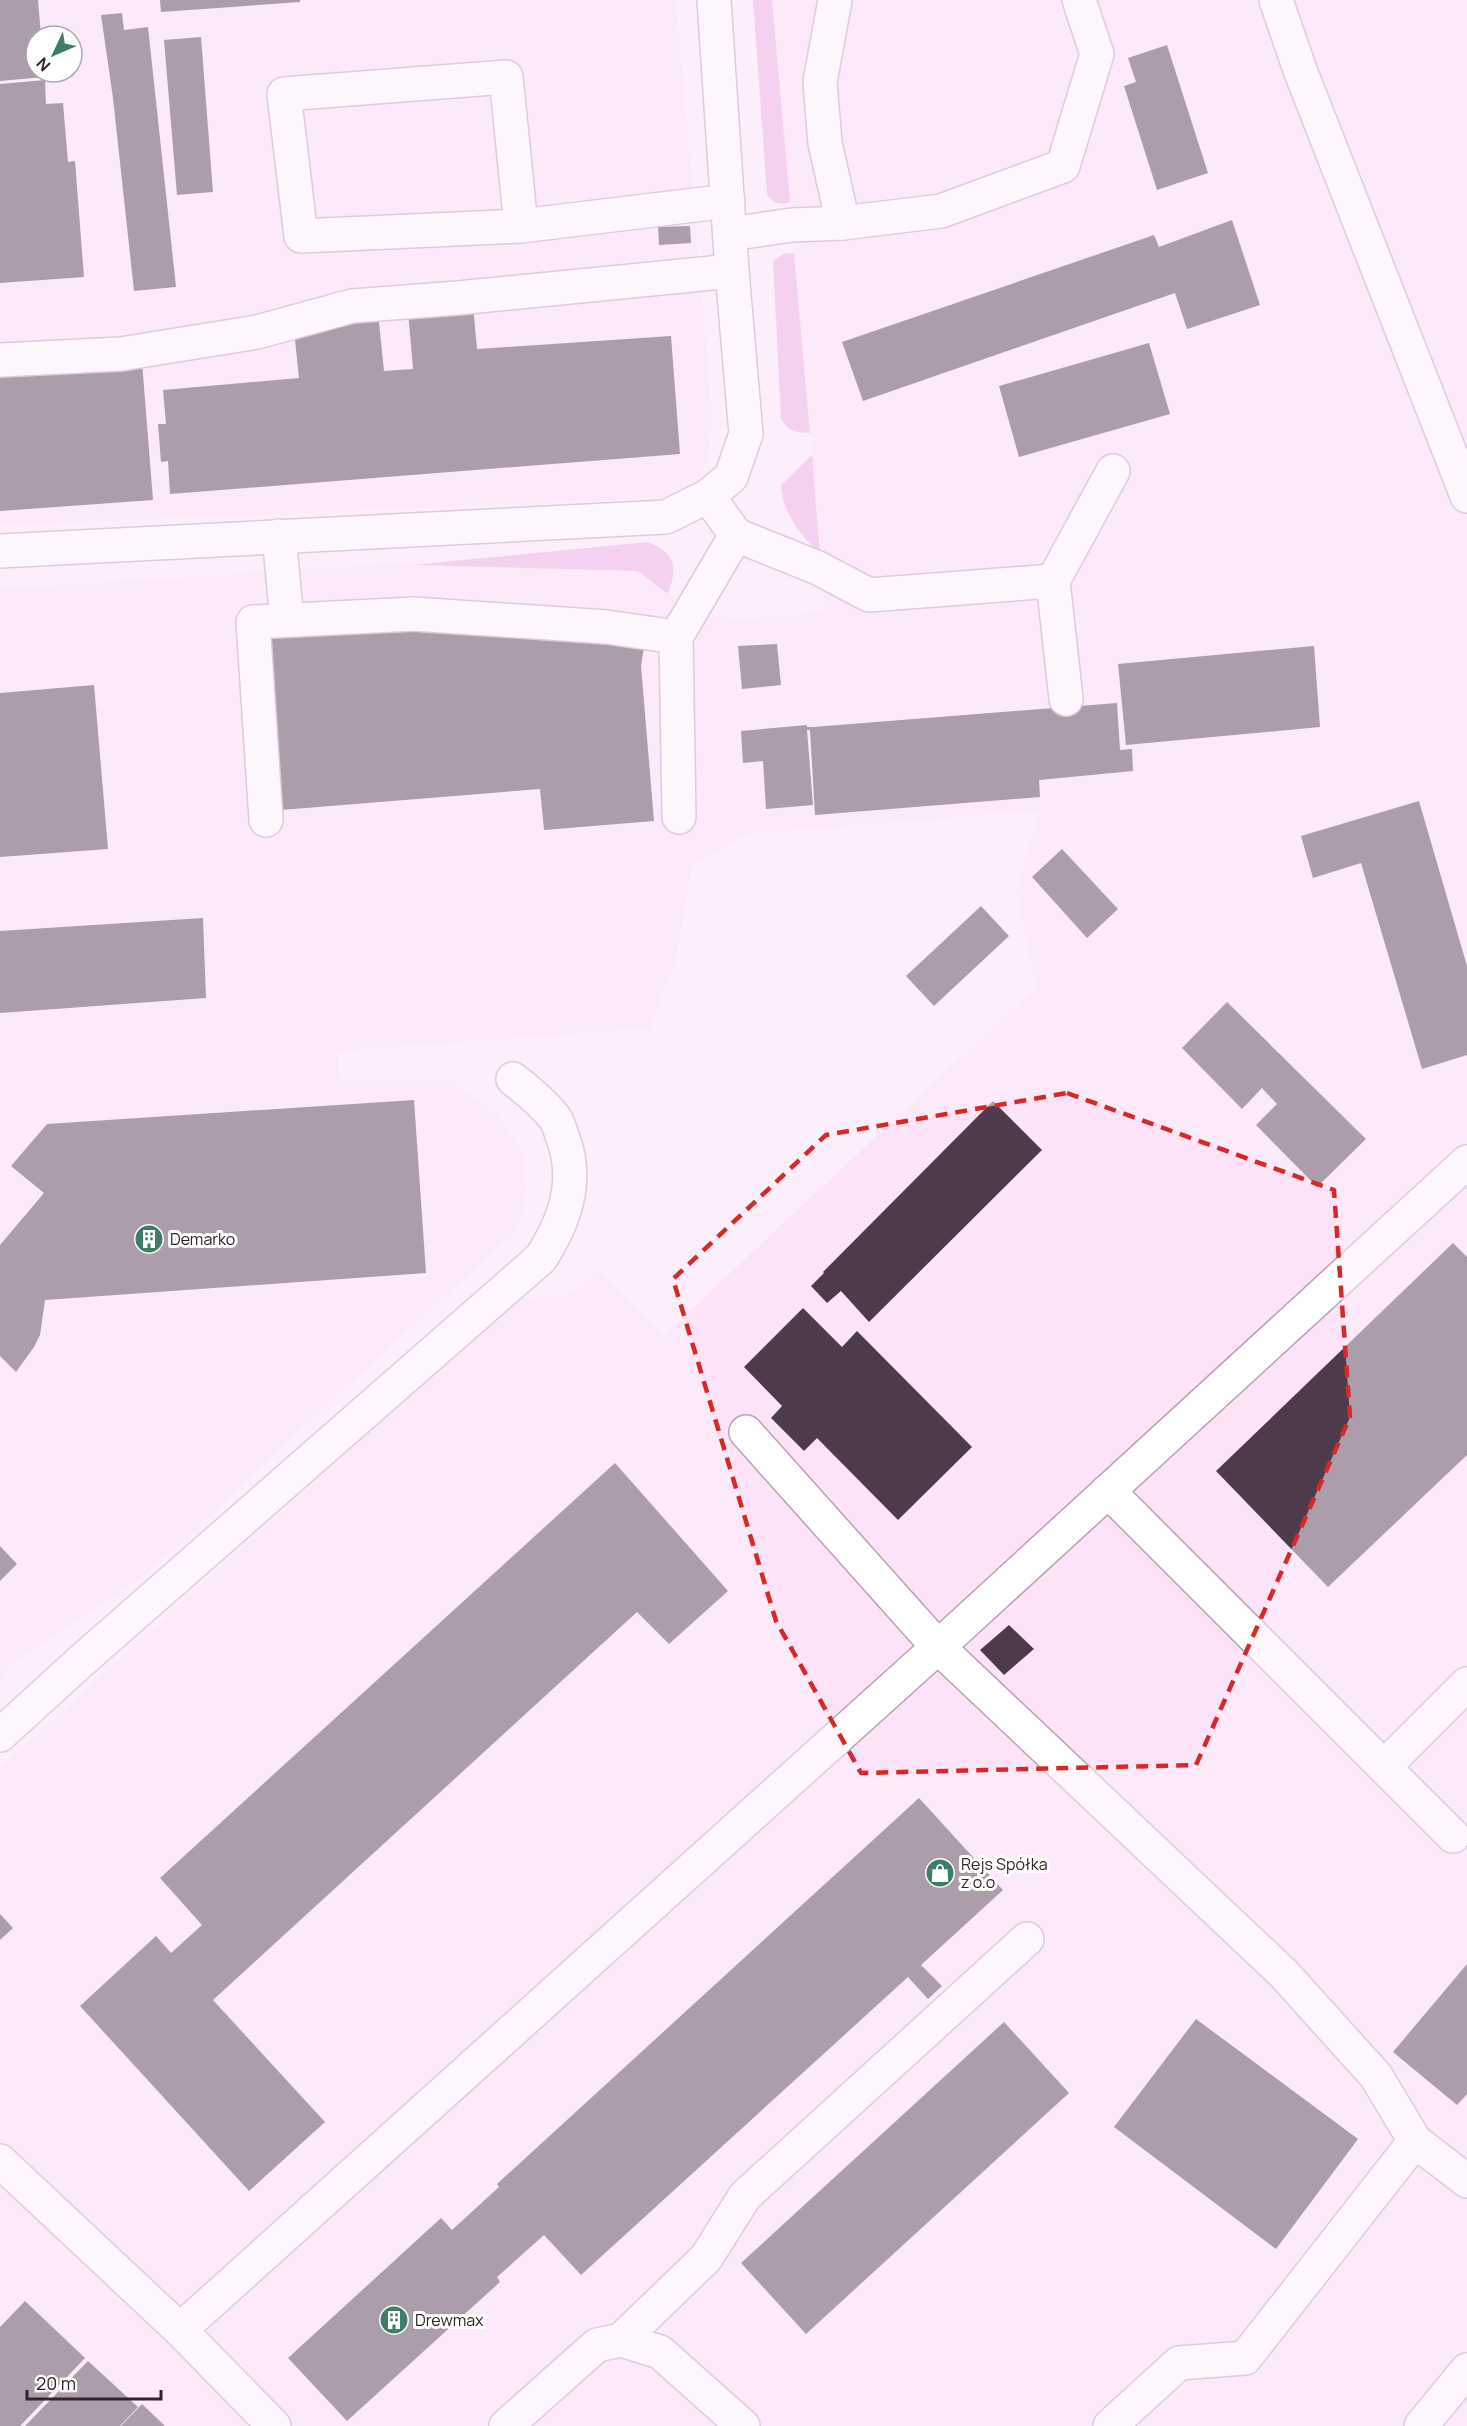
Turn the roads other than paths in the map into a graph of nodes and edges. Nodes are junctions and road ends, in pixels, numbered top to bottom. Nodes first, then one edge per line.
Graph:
1 (714, 0) edge
2 (835, 0) edge
3 (1079, 0) edge
4 (1276, 0) edge
5 (728, 201) junction
6 (843, 223) junction
7 (521, 226) junction
8 (730, 234) junction
9 (732, 271) junction
10 (0, 360) edge
11 (1113, 471) dead end
12 (708, 496) junction
13 (1467, 496) edge
14 (736, 535) junction
15 (279, 536) junction
16 (0, 551) edge
17 (1053, 581) junction
18 (287, 620) junction
19 (676, 637) junction
20 (1066, 699) dead end
21 (679, 817) dead end
22 (266, 820) dead end
23 (513, 1079) dead end
24 (1464, 1169) edge
25 (746, 1432) dead end
26 (1108, 1491) junction
27 (938, 1647) junction
28 (1467, 1684) edge
29 (0, 1735) edge
30 (1384, 1767) junction
31 (1453, 1836) dead end
32 (1027, 1939) dead end
33 (1415, 2141) junction
34 (0, 2161) edge
35 (1467, 2181) edge
36 (180, 2330) junction
37 (621, 2340) junction
38 (1467, 2370) edge
39 (274, 2426) edge
40 (506, 2426) edge
41 (743, 2426) edge
42 (1110, 2426) edge
43 (1421, 2426) edge

1 - 5 lane
2 - 6 lane
3 - 6 lane
4 - 13 lane
5 - 7 lane
5 - 8 lane
6 - 8 lane
7 - 7 lane
8 - 9 lane
9 - 10 lane
9 - 12 lane
11 - 17 lane
12 - 14 lane
12 - 15 lane
14 - 17 lane
14 - 19 lane
15 - 16 lane
15 - 18 lane
17 - 20 lane
18 - 19 lane
18 - 22 lane
19 - 21 lane
23 - 29 lane
24 - 26 lane
25 - 27 lane
26 - 27 lane
26 - 30 lane
27 - 33 lane
27 - 36 lane
28 - 30 lane
30 - 31 lane
32 - 37 lane
33 - 35 lane
33 - 42 lane
34 - 36 lane
36 - 39 lane
37 - 40 lane
37 - 41 lane
38 - 43 lane

